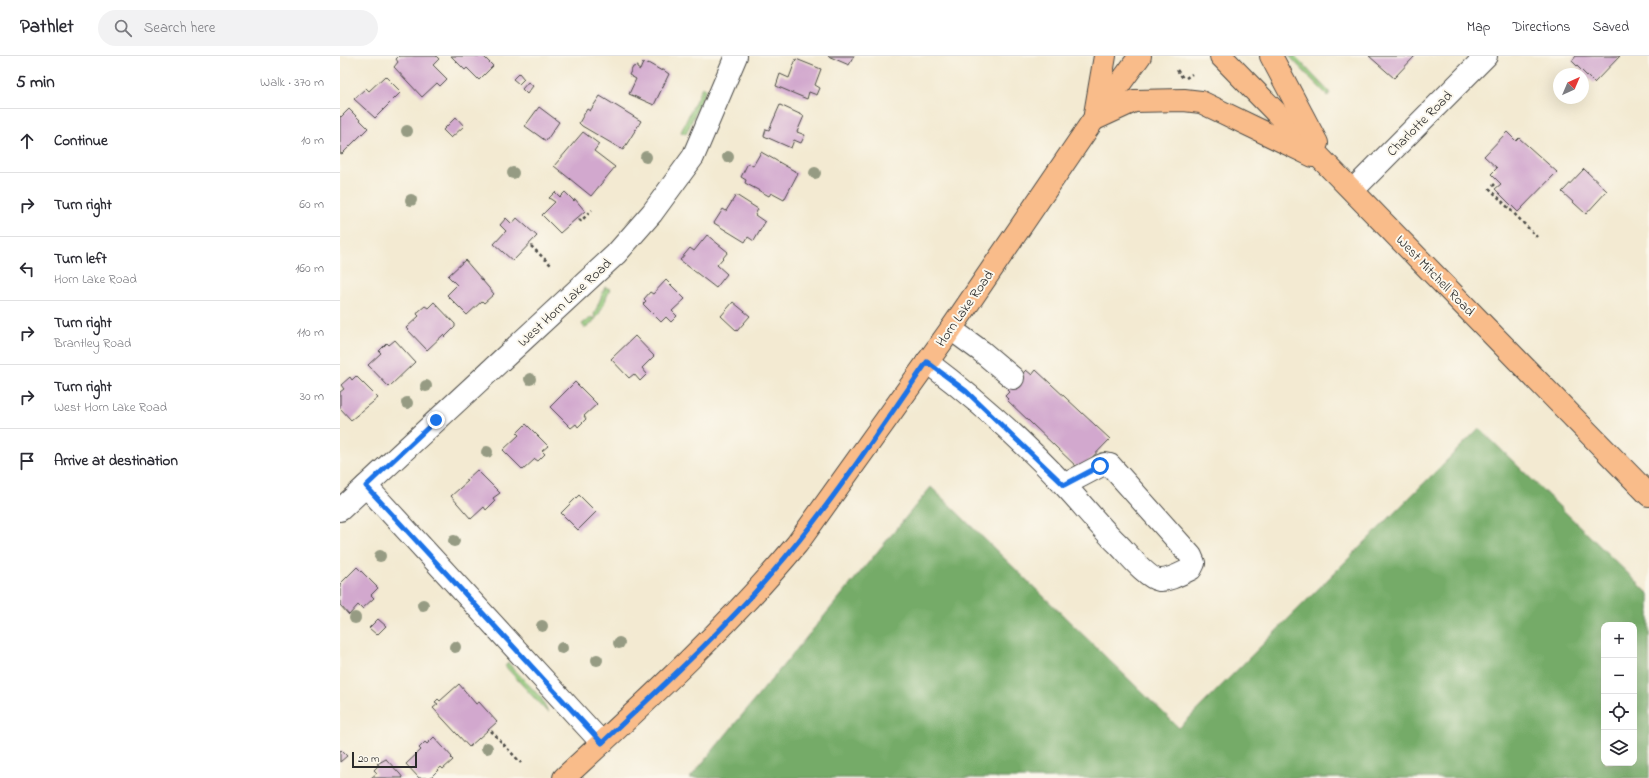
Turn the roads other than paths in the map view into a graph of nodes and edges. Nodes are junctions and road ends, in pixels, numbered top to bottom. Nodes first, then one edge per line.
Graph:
1 (736, 56) edge
2 (1105, 56) edge
3 (1140, 56) edge
4 (1221, 56) edge
5 (1271, 56) edge
6 (1486, 56) edge
7 (1094, 119) junction
8 (1326, 162) junction
9 (1353, 190) junction
10 (951, 329) junction
11 (927, 362) junction
12 (1013, 378) dead end
13 (1064, 485) junction
14 (366, 486) junction
15 (1649, 495) edge
16 (340, 510) edge
17 (602, 743) junction
18 (564, 778) edge

1 - 14 street, West Horn Lake Road
2 - 7 main road
3 - 7 main road, Horn Lake Road
4 - 8 main road, West Mitchell Road
5 - 8 main road
6 - 9 street, Charlotte Road
7 - 8 main road
7 - 10 main road, Horn Lake Road
8 - 9 main road, West Mitchell Road
9 - 15 main road, West Mitchell Road
10 - 11 main road, Horn Lake Road
10 - 12 street
11 - 13 street
11 - 17 main road, Horn Lake Road
13 - 13 street
14 - 16 street, West Horn Lake Road
14 - 17 street
17 - 18 main road, Horn Lake Road

